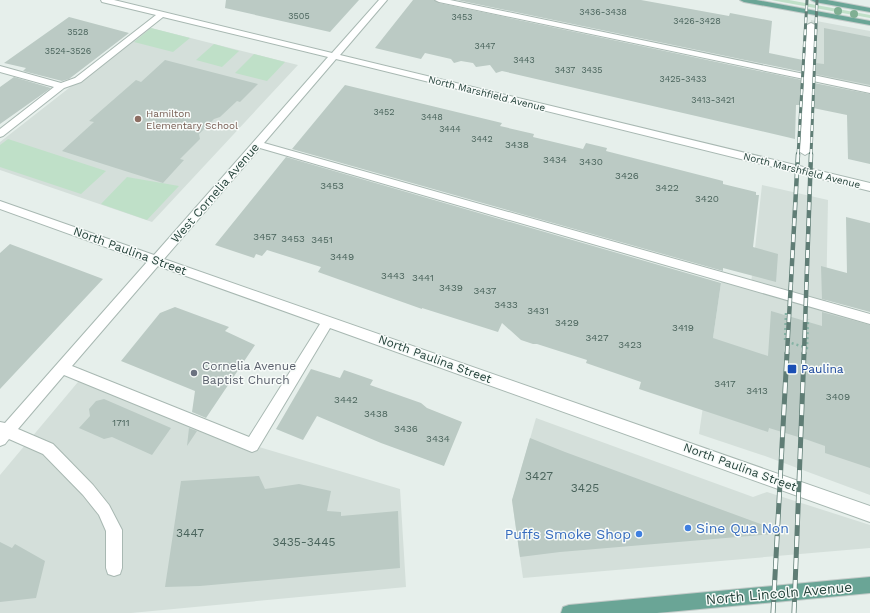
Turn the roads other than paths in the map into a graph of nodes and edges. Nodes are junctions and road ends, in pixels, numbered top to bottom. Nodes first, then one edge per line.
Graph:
1 (105, 0) edge
2 (383, 0) edge
3 (439, 0) edge
4 (744, 0) edge
5 (815, 0) edge
6 (870, 10) edge
7 (162, 14) junction
8 (812, 24) dead end
9 (870, 24) edge
10 (335, 56) junction
11 (0, 69) edge
12 (809, 77) junction
13 (61, 86) junction
14 (870, 90) edge
15 (0, 134) edge
16 (258, 144) junction
17 (805, 152) dead end
18 (870, 187) edge
19 (0, 204) edge
20 (156, 260) junction
21 (870, 319) edge
22 (328, 321) junction
23 (63, 368) junction
24 (2, 433) edge
25 (870, 514) edge
26 (114, 568) dead end
27 (870, 585) edge
28 (569, 613) edge

1 - 7 street, North Marshfield Avenue
2 - 10 street, West Cornelia Avenue
3 - 12 street
4 - 9 main road
5 - 6 main road
7 - 10 street, North Marshfield Avenue
7 - 13 street
8 - 12 street
10 - 16 street, West Cornelia Avenue
10 - 18 street, North Marshfield Avenue
11 - 13 street
12 - 14 street
12 - 17 street
13 - 15 street
16 - 20 street, West Cornelia Avenue
16 - 21 street
19 - 20 street, North Paulina Street
20 - 22 street, North Paulina Street
20 - 23 street, West Cornelia Avenue
22 - 23 street
22 - 25 street, North Paulina Street
23 - 24 street, West Cornelia Avenue
24 - 26 street
27 - 28 main road, North Lincoln Avenue

